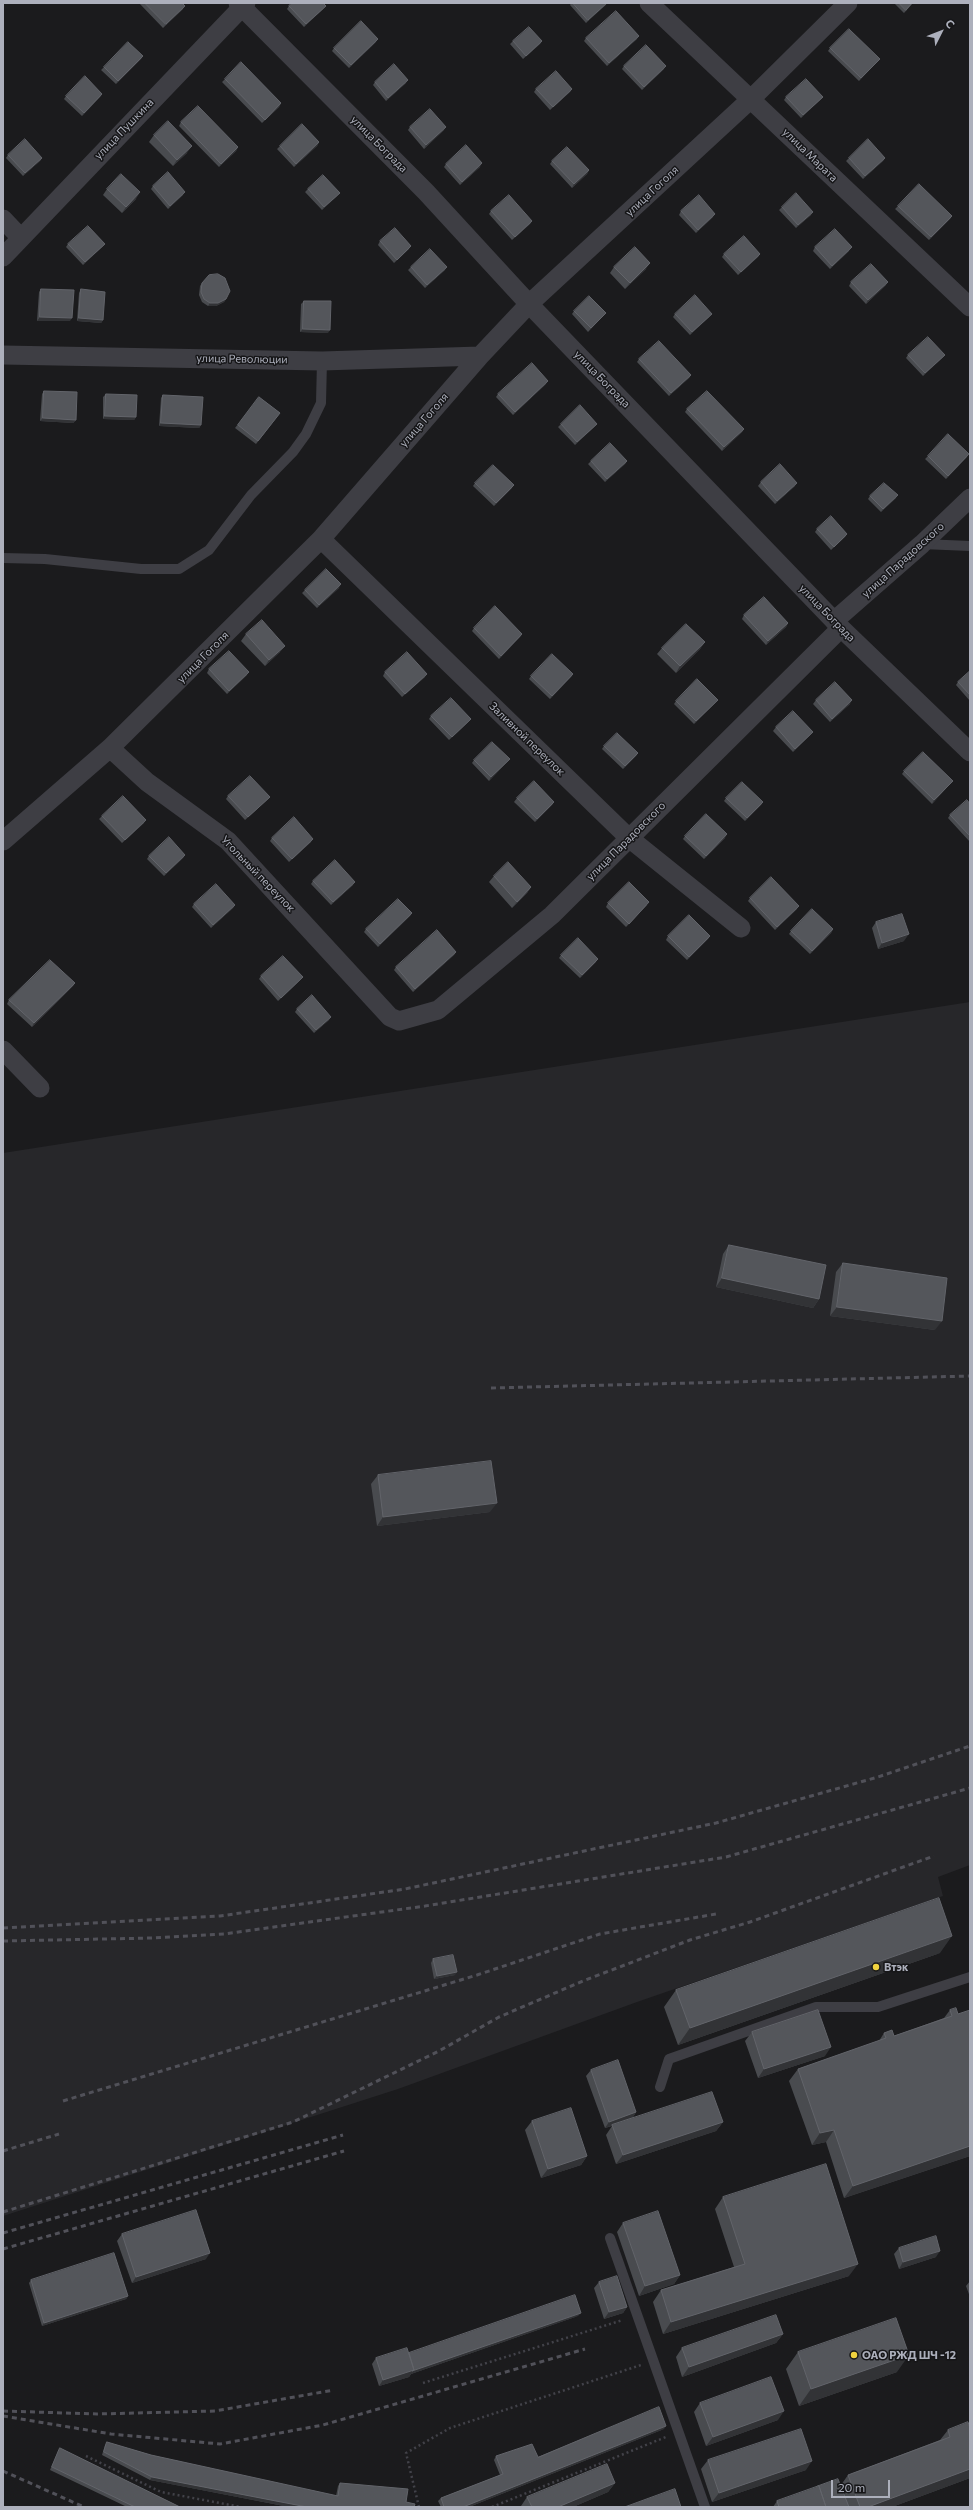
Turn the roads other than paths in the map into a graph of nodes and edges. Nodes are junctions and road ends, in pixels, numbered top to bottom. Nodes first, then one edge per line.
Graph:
1 (649, 3) edge
2 (848, 3) edge
3 (242, 4) edge
4 (752, 99) junction
5 (3, 219) edge
6 (20, 237) junction
7 (3, 257) edge
8 (530, 304) junction
9 (970, 307) edge
10 (3, 355) edge
11 (480, 356) junction
12 (322, 361) junction
13 (970, 498) edge
14 (322, 539) junction
15 (922, 544) junction
16 (970, 546) edge
17 (3, 558) edge
18 (837, 624) junction
19 (110, 748) junction
20 (970, 752) edge
21 (629, 838) junction
22 (3, 841) edge
23 (742, 928) dead end
24 (390, 1017) joint
25 (3, 1050) edge
26 (40, 1088) dead end
27 (970, 1977) edge
28 (660, 2088) dead end
29 (610, 2238) dead end
30 (705, 2507) edge

1 - 4 street, улица Марата
2 - 4 street, улица Гоголя
3 - 6 street, улица Пушкина
3 - 8 street, улица Бограда
4 - 8 street, улица Гоголя
4 - 9 street, улица Марата
5 - 6 street
6 - 7 street, улица Пушкина
8 - 11 street, улица Гоголя
8 - 18 street, улица Бограда
10 - 12 street, улица Революции
11 - 12 street, улица Революции
11 - 14 street, улица Гоголя
12 - 17 lane
13 - 15 street, улица Парадовского
14 - 19 street, улица Гоголя
14 - 21 street, Заливной переулок
15 - 16 lane
15 - 18 street, улица Парадовского
18 - 20 street, улица Бограда
18 - 21 street, улица Парадовского
19 - 22 street, улица Гоголя
19 - 24 street, Угольный переулок
21 - 23 street, Заливной переулок
21 - 24 street, улица Парадовского
25 - 26 street
27 - 28 lane
29 - 30 lane

